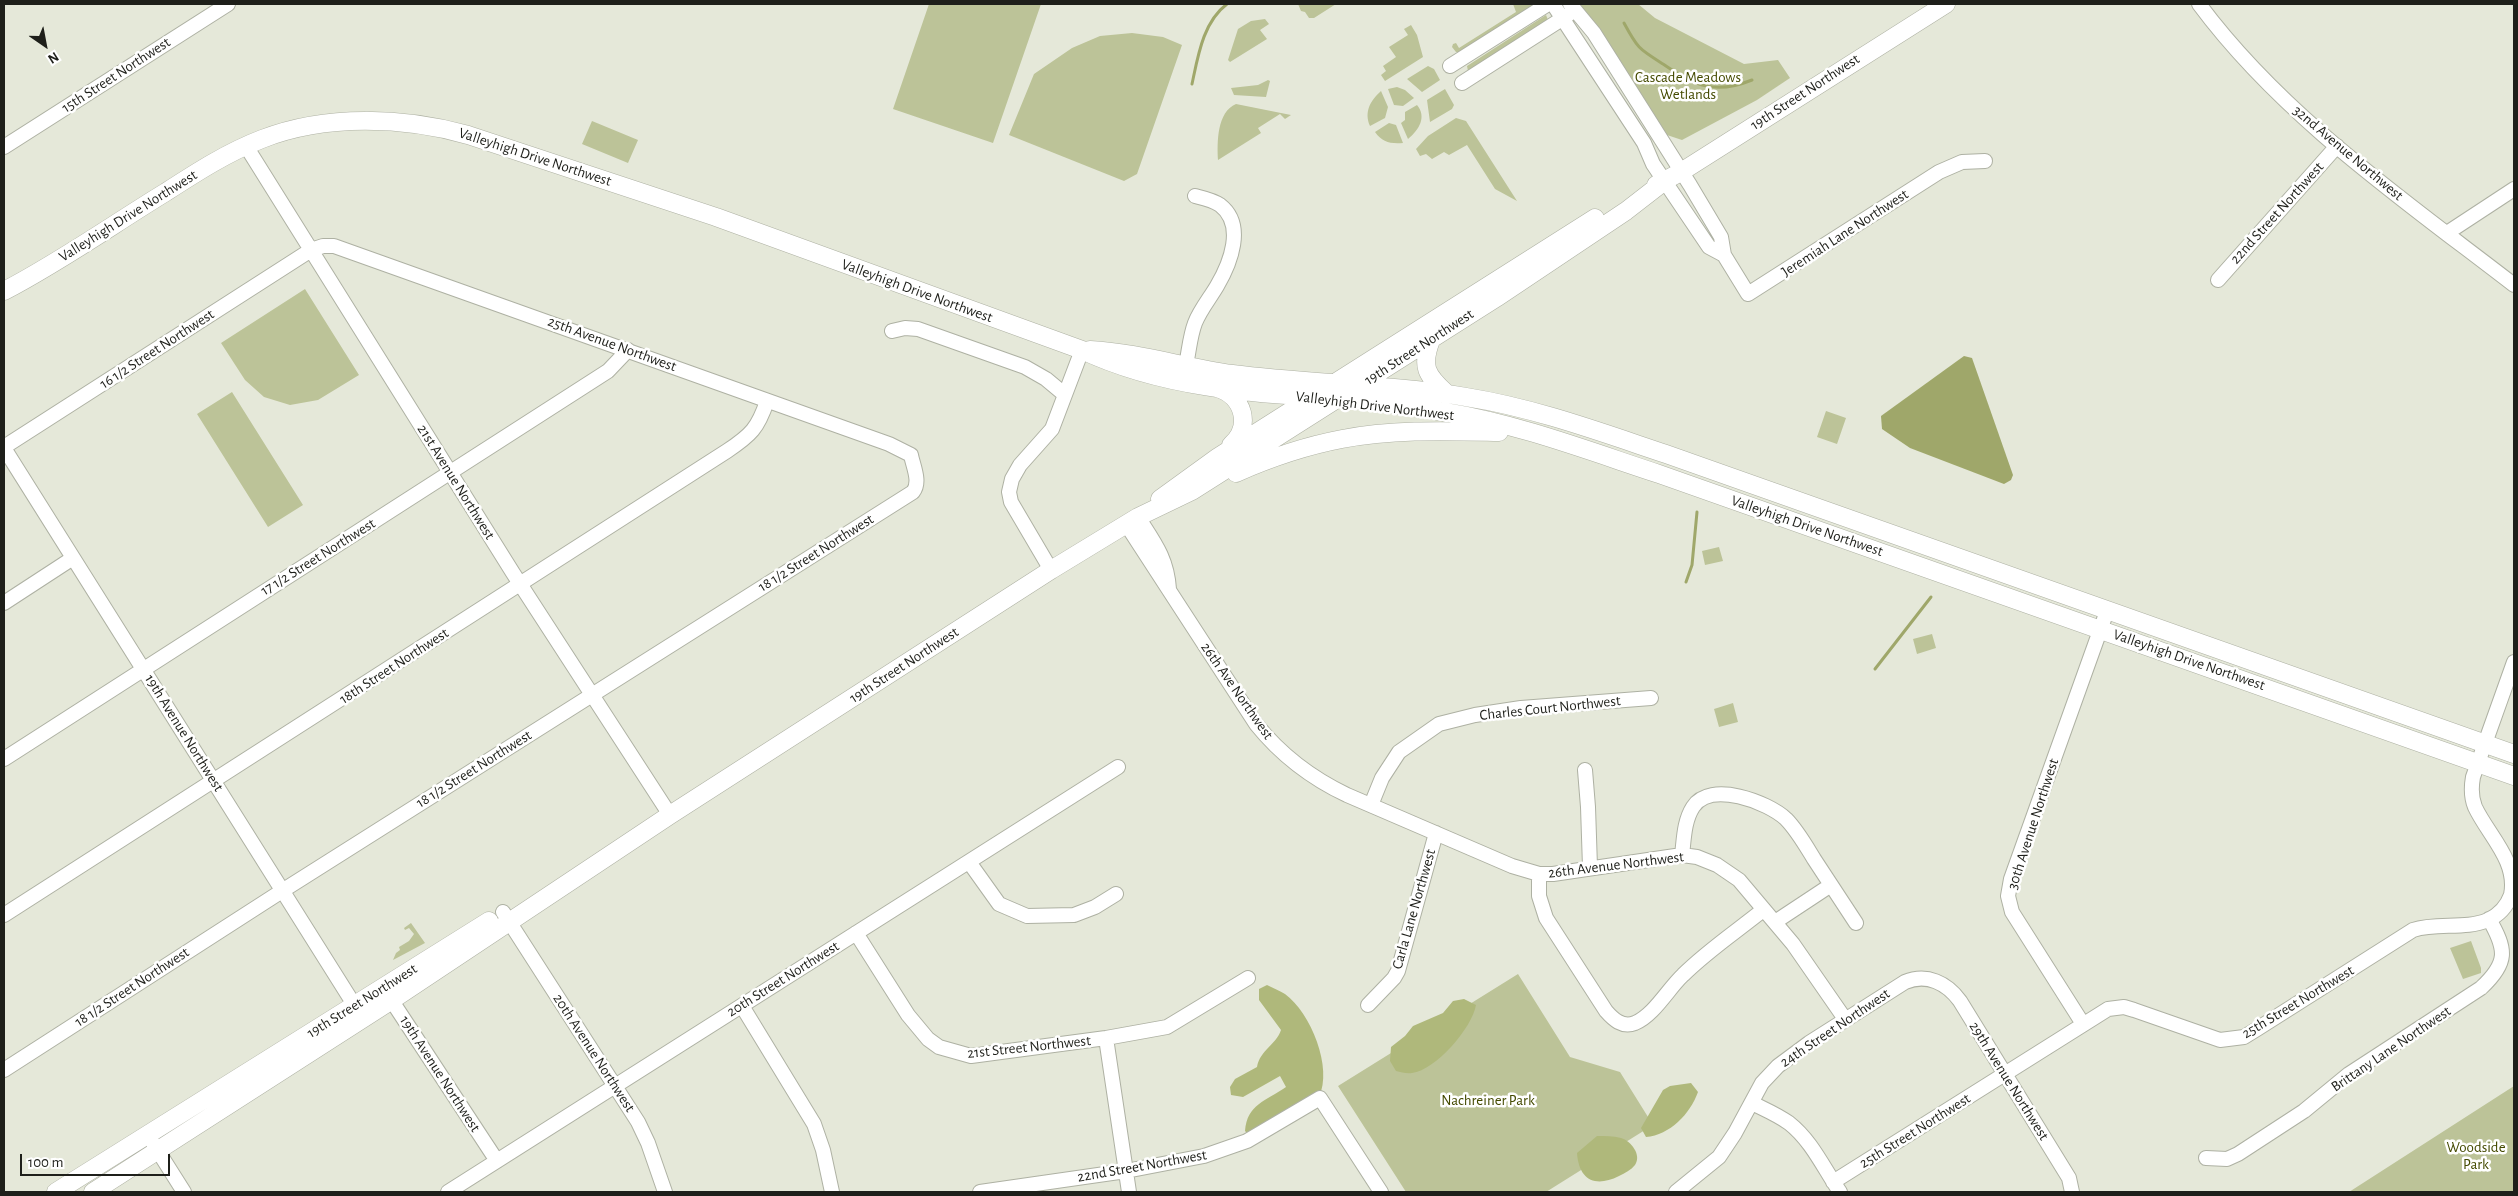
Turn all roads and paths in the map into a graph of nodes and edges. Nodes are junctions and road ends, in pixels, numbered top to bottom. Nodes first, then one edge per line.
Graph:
1 (228, 4) edge
2 (1548, 4) edge
3 (1553, 4) edge
4 (1946, 4) edge
5 (2199, 4) edge
6 (1573, 7) edge
7 (1563, 20) junction
8 (1450, 66) dead end
9 (1462, 83) dead end
10 (246, 146) junction
11 (2337, 146) junction
12 (4, 147) edge
13 (1985, 161) dead end
14 (1673, 176) junction
15 (2514, 189) edge
16 (1195, 196) dead end
17 (2447, 233) junction
18 (311, 250) junction
19 (2218, 280) dead end
20 (2514, 285) edge
21 (4, 291) edge
22 (892, 331) dead end
23 (1431, 340) junction
24 (628, 350) junction
25 (1082, 350) junction
26 (1186, 365) junction
27 (1362, 384) junction
28 (1214, 387) junction
29 (1336, 390) junction
30 (1446, 393) junction
31 (1064, 394) junction
32 (1311, 398) junction
33 (766, 401) junction
34 (1535, 433) junction
35 (4, 447) edge
36 (911, 455) joint
37 (1218, 457) junction
38 (450, 473) junction
39 (1192, 491) junction
40 (1132, 520) junction
41 (73, 558) junction
42 (1051, 570) junction
43 (520, 584) junction
44 (4, 603) edge
45 (2107, 610) junction
46 (2101, 629) junction
47 (2514, 662) edge
48 (144, 668) junction
49 (593, 694) junction
50 (1651, 698) dead end
51 (2485, 744) junction
52 (2514, 754) edge
53 (4, 759) edge
54 (2478, 763) junction
55 (1118, 767) dead end
56 (1584, 770) dead end
57 (2514, 776) edge
58 (214, 781) junction
59 (1372, 805) junction
60 (670, 815) junction
61 (1436, 834) junction
62 (1682, 855) junction
63 (969, 862) junction
64 (1590, 867) junction
65 (1538, 874) junction
66 (1831, 885) junction
67 (282, 891) junction
68 (1116, 894) dead end
69 (1763, 910) junction
70 (4, 915) edge
71 (506, 916) junction
72 (2488, 919) junction
73 (1774, 922) junction
74 (1856, 923) dead end
75 (856, 933) junction
76 (1248, 978) dead end
77 (1933, 980) joint
78 (387, 993) junction
79 (1368, 1005) dead end
80 (742, 1006) junction
81 (359, 1012) junction
82 (1845, 1019) junction
83 (2083, 1024) junction
84 (1106, 1038) junction
85 (4, 1070) edge
86 (2005, 1074) junction
87 (615, 1085) junction
88 (1752, 1103) junction
89 (152, 1142) junction
90 (2206, 1158) dead end
91 (497, 1161) junction
92 (1126, 1171) junction
93 (1836, 1187) edge
94 (56, 1192) edge
95 (93, 1192) edge
96 (184, 1192) edge
97 (448, 1192) edge
98 (665, 1192) edge
99 (832, 1192) edge
100 (980, 1192) edge
101 (1129, 1192) edge
102 (1381, 1192) edge
103 (1676, 1192) edge
104 (2072, 1192) edge

1 - 12 street, 15th Street Northwest
2 - 8 street
3 - 7 street
4 - 14 main road, 19th Street Northwest
5 - 11 street, 32nd Avenue Northwest
6 - 7 street
6 - 14 street
7 - 9 street
7 - 14 street
10 - 18 street, 21st Avenue Northwest
10 - 21 main road, Valleyhigh Drive Northwest
10 - 25 main road, Valleyhigh Drive Northwest
11 - 17 street, 32nd Avenue Northwest
11 - 19 street, 22nd Street Northwest
13 - 14 street, Jeremiah Lane Northwest
14 - 23 main road, 19th Street Northwest
14 - 29 main road, 19th Street Northwest
15 - 17 street
16 - 26 street
17 - 20 street, 32nd Avenue Northwest
18 - 24 street, 25th Avenue Northwest
18 - 35 street, 16 1/2 Street Northwest
18 - 38 street, 21st Avenue Northwest
22 - 31 street
23 - 27 main road, 19th Street Northwest
23 - 30 main road
24 - 33 street, 25th Avenue Northwest
24 - 38 street, 17 1/2 Street Northwest
25 - 26 main road, Valleyhigh Drive Northwest
25 - 28 main road, Valleyhigh Drive Northwest
25 - 31 street
26 - 29 main road, Valleyhigh Drive Northwest
27 - 29 main road, 19th Street Northwest
27 - 30 main road, Valleyhigh Drive Northwest
28 - 32 main road, Valleyhigh Drive Northwest
28 - 37 main road
29 - 32 main road, Valleyhigh Drive Northwest
29 - 34 main road, Valleyhigh Drive Northwest
29 - 39 main road, 19th Street Northwest
30 - 45 main road, Valleyhigh Drive Northwest
31 - 42 street
32 - 37 main road, 19th Street Northwest
33 - 36 street, 25th Avenue Northwest
33 - 43 street, 18th Street Northwest
34 - 39 main road
34 - 46 main road, Valleyhigh Drive Northwest
35 - 41 street, 19th Avenue Northwest
36 - 49 street, 18 1/2 Street Northwest
37 - 40 main road, 19th Street Northwest
38 - 43 street, 21st Avenue Northwest
38 - 48 street, 17 1/2 Street Northwest
39 - 40 main road, 19th Street Northwest
40 - 42 main road, 19th Street Northwest
40 - 59 street, 26th Ave Northwest
41 - 44 street
41 - 48 street, 19th Avenue Northwest
42 - 60 main road, 19th Street Northwest
43 - 49 street, 21st Avenue Northwest
43 - 58 street, 18th Street Northwest
45 - 46 street, 30th Avenue Northwest
45 - 51 main road, Valleyhigh Drive Northwest
46 - 54 main road, Valleyhigh Drive Northwest
46 - 83 street, 30th Avenue Northwest
47 - 51 street
48 - 53 street, 17 1/2 Street Northwest
48 - 58 street, 19th Avenue Northwest
49 - 60 street, 21st Avenue Northwest
49 - 67 street, 18 1/2 Street Northwest
50 - 59 street, Charles Court Northwest
51 - 52 main road, Valleyhigh Drive Northwest
51 - 54 street, 25th Street Northwest
54 - 57 main road, Valleyhigh Drive Northwest
54 - 72 street, 25th Street Northwest
55 - 63 street, 20th Street Northwest
56 - 64 street
58 - 67 street, 19th Avenue Northwest
58 - 70 street, 18th Street Northwest
59 - 61 street, 26th Avenue Northwest
60 - 71 main road, 19th Street Northwest
61 - 65 street, 26th Avenue Northwest
61 - 79 street, Carla Lane Northwest
62 - 64 street, 26th Avenue Northwest
62 - 66 street
62 - 69 street, 26th Avenue Northwest
63 - 68 street
63 - 75 street, 20th Street Northwest
64 - 65 street, 26th Avenue Northwest
65 - 69 street
66 - 73 street
66 - 74 street
67 - 81 street, 19th Avenue Northwest
67 - 85 street, 18 1/2 Street Northwest
69 - 73 street, 26th Avenue Northwest
71 - 78 main road, 19th Street Northwest
71 - 87 street, 20th Avenue Northwest
72 - 83 street, 25th Street Northwest
72 - 90 street, Brittany Lane Northwest
73 - 82 street, 26th Avenue Northwest
75 - 80 street, 20th Street Northwest
75 - 84 street, 21st Street Northwest
76 - 84 street, 21st Street Northwest
77 - 82 street, 24th Street Northwest
77 - 86 street, 29th Avenue Northwest
78 - 81 main road, 19th Street Northwest
78 - 91 street, 19th Avenue Northwest
80 - 87 street, 20th Street Northwest
80 - 99 street
81 - 89 main road, 19th Street Northwest
82 - 88 street, 24th Street Northwest
83 - 86 street, 25th Street Northwest
84 - 92 street
86 - 93 street, 25th Street Northwest
86 - 104 street, 29th Avenue Northwest
87 - 91 street, 20th Street Northwest
87 - 98 street, 20th Avenue Northwest
88 - 93 street
88 - 103 street, 24th Street Northwest
89 - 94 main road, 19th Street Northwest
89 - 95 main road, 19th Street Northwest
89 - 96 street
91 - 97 street, 20th Street Northwest
92 - 100 street, 22nd Street Northwest
92 - 101 street
92 - 102 street, 22nd Street Northwest

